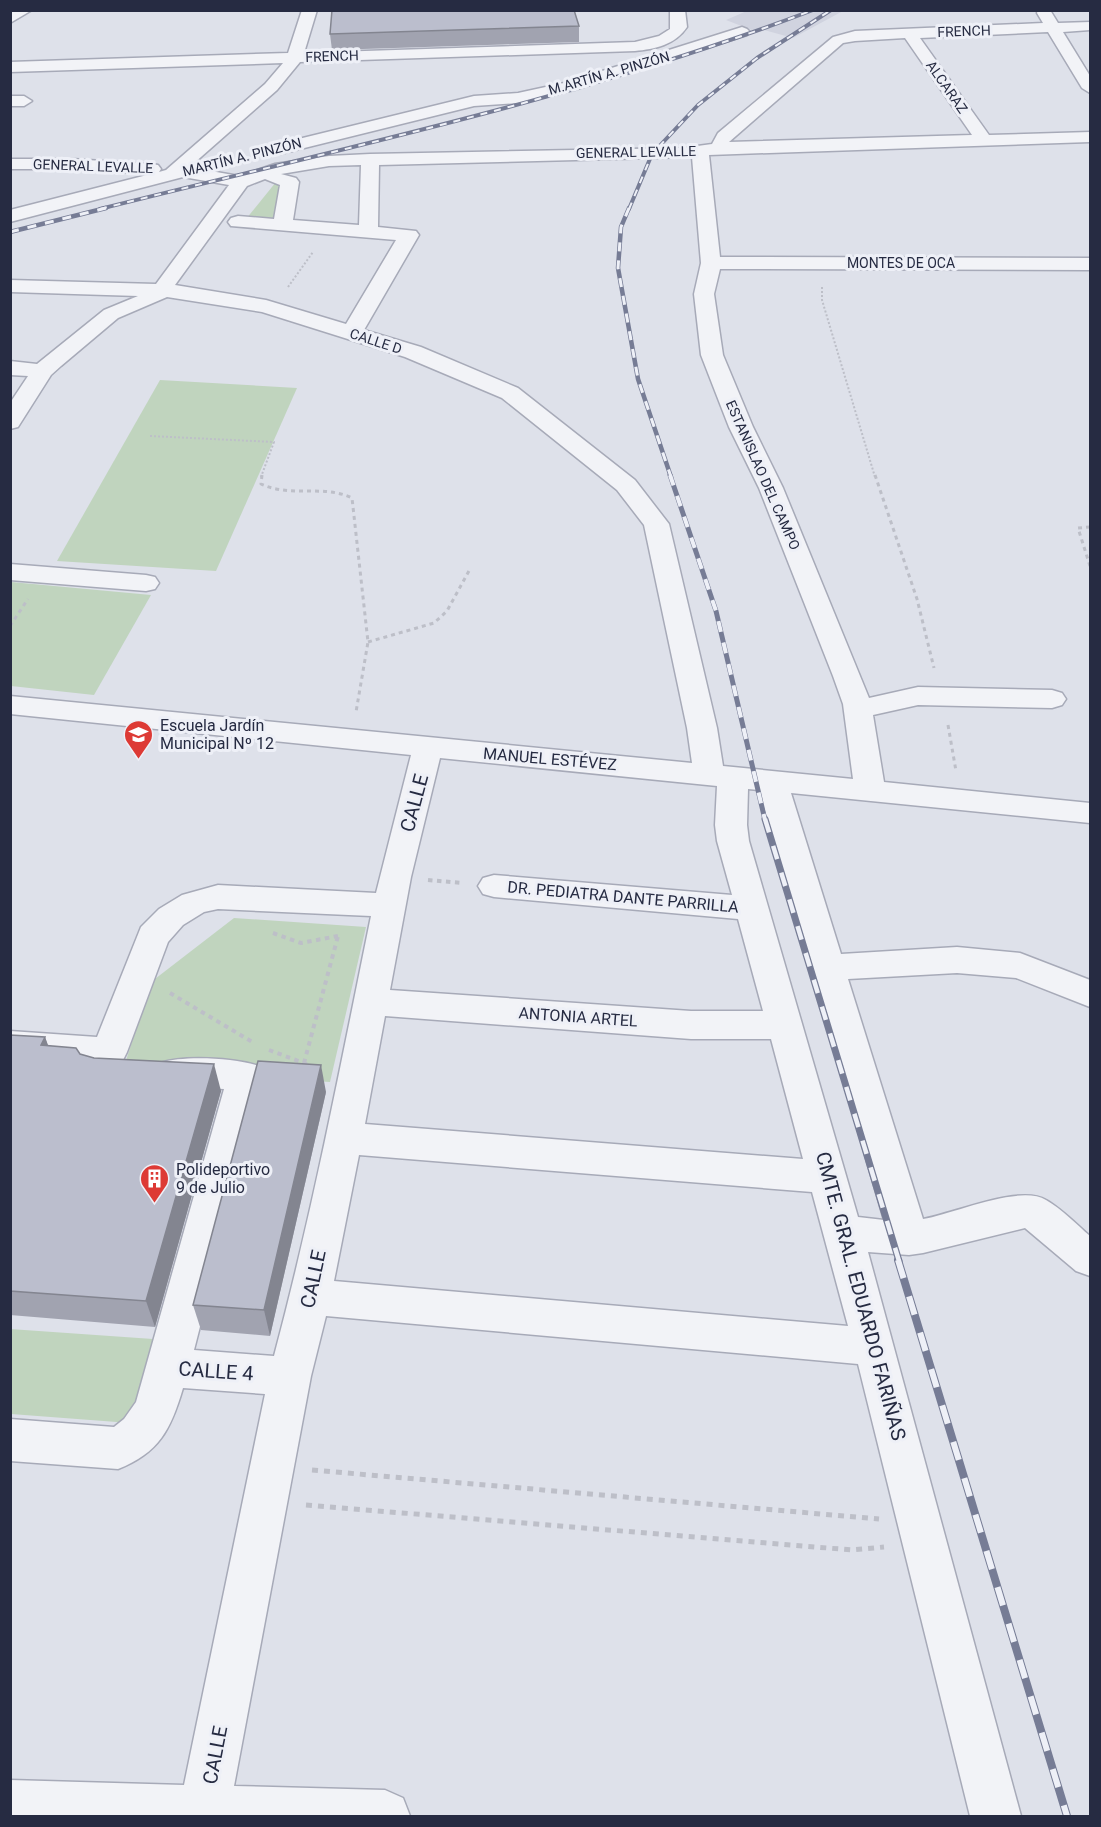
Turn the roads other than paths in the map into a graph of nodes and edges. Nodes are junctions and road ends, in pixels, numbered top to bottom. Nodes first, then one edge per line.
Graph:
1 (25, 10) edge
2 (310, 10) edge
3 (677, 10) edge
4 (1043, 10) edge
5 (10, 19) edge
6 (1090, 26) edge
7 (1054, 28) junction
8 (742, 32) dead end
9 (910, 34) junction
10 (646, 44) junction
11 (295, 57) junction
12 (650, 63) junction
13 (10, 67) edge
14 (1090, 88) edge
15 (518, 98) junction
16 (474, 101) joint
17 (1090, 137) edge
18 (985, 141) junction
19 (721, 148) junction
20 (700, 152) junction
21 (258, 154) dead end
22 (370, 159) junction
23 (226, 161) dead end
24 (10, 164) edge
25 (70, 164) junction
26 (296, 165) junction
27 (180, 171) junction
28 (270, 174) junction
29 (10, 176) edge
30 (241, 182) junction
31 (10, 216) edge
32 (238, 222) junction
33 (283, 225) junction
34 (368, 232) junction
35 (226, 238) dead end
36 (711, 263) junction
37 (1090, 264) edge
38 (201, 272) dead end
39 (10, 286) edge
40 (246, 286) dead end
41 (162, 290) junction
42 (266, 306) junction
43 (349, 308) junction
44 (352, 333) junction
45 (10, 368) edge
46 (42, 371) junction
47 (10, 422) edge
48 (10, 572) edge
49 (146, 583) dead end
50 (1052, 699) dead end
51 (857, 710) junction
52 (14, 712) edge
53 (429, 748) junction
54 (738, 777) junction
55 (870, 791) junction
56 (1090, 813) edge
57 (494, 886) road end
58 (392, 891) junction
59 (752, 908) junction
60 (829, 967) junction
61 (1090, 994) edge
62 (370, 1002) junction
63 (786, 1025) junction
64 (10, 1045) edge
65 (109, 1052) junction
66 (343, 1138) junction
67 (829, 1177) junction
68 (844, 1233) junction
69 (909, 1238) junction
70 (1090, 1259) edge
71 (310, 1297) junction
72 (875, 1347) junction
73 (168, 1368) junction
74 (290, 1376) junction
75 (10, 1440) edge
76 (10, 1805) edge
77 (204, 1810) junction
78 (385, 1816) edge
79 (996, 1816) edge

1 - 5 street
2 - 11 street
3 - 10 street
4 - 7 street
6 - 7 street, FRENCH
7 - 9 street, FRENCH
7 - 14 street
8 - 12 street, M.ARTÍN A. PINZÓN
9 - 18 street, ALCARAZ
9 - 19 street, FRENCH
10 - 11 street, FRENCH
10 - 12 street
11 - 13 street, FRENCH
11 - 27 street
12 - 15 street, M.ARTÍN A. PINZÓN
15 - 16 street, M.ARTÍN A. PINZÓN
15 - 26 street
16 - 21 street, MARTÍN A. PINZÓN
17 - 18 street, GENERAL LEVALLE
18 - 19 street, GENERAL LEVALLE
19 - 20 street, GENERAL LEVALLE
20 - 22 street, GENERAL LEVALLE
20 - 36 street, ESTANISLAO DEL CAMPO
22 - 26 street, GENERAL LEVALLE
22 - 34 street
23 - 27 street, MARTÍN A. PINZÓN
24 - 25 street, GENERAL LEVALLE
25 - 27 street, GENERAL LEVALLE
25 - 29 street
26 - 28 street, GENERAL LEVALLE
27 - 30 street, GENERAL LEVALLE
27 - 31 street, MARTÍN A. PINZÓN
28 - 30 street, GENERAL LEVALLE
28 - 32 street
28 - 33 street
30 - 41 street
32 - 33 street
32 - 35 street
33 - 34 street
34 - 43 street
36 - 37 street, MONTES DE OCA
36 - 51 street, ESTANISLAO DEL CAMPO
38 - 40 street
39 - 41 street, CALLE D
41 - 42 street, CALLE D
41 - 46 street
42 - 43 street
42 - 44 street, CALLE D
43 - 44 street
44 - 54 street, CALLE D
45 - 46 street
46 - 47 street
48 - 49 street
50 - 51 street
51 - 55 street, ESTANISLAO DEL CAMPO
52 - 53 street, MANUEL ESTÉVEZ
53 - 54 street, MANUEL ESTÉVEZ
53 - 58 street, CALLE
54 - 55 street, MANUEL ESTÉVEZ
54 - 59 street, CMTE. GRAL. EDUARDO FARIÑAS
54 - 60 street
55 - 56 street, MANUEL ESTÉVEZ
57 - 59 street, DR. PEDIATRA DANTE PARRILLA
58 - 62 street, CALLE
58 - 65 street
59 - 63 street, CMTE. GRAL. EDUARDO FARIÑAS
60 - 61 street
60 - 69 street
62 - 63 street, ANTONIA ARTEL
62 - 66 street, CALLE
63 - 67 street, CMTE. GRAL. EDUARDO FARIÑAS
64 - 65 street
65 - 73 street
66 - 67 street
66 - 71 street, CALLE
67 - 68 street, CMTE. GRAL. EDUARDO FARIÑAS
68 - 69 street
68 - 72 street, CMTE. GRAL. EDUARDO FARIÑAS
69 - 70 street
71 - 72 street
71 - 74 street, CALLE
72 - 79 street, CMTE. GRAL. EDUARDO FARIÑAS
73 - 74 street, CALLE 4
73 - 75 street, CALLE 4
74 - 77 street, CALLE
76 - 77 street
77 - 78 street

